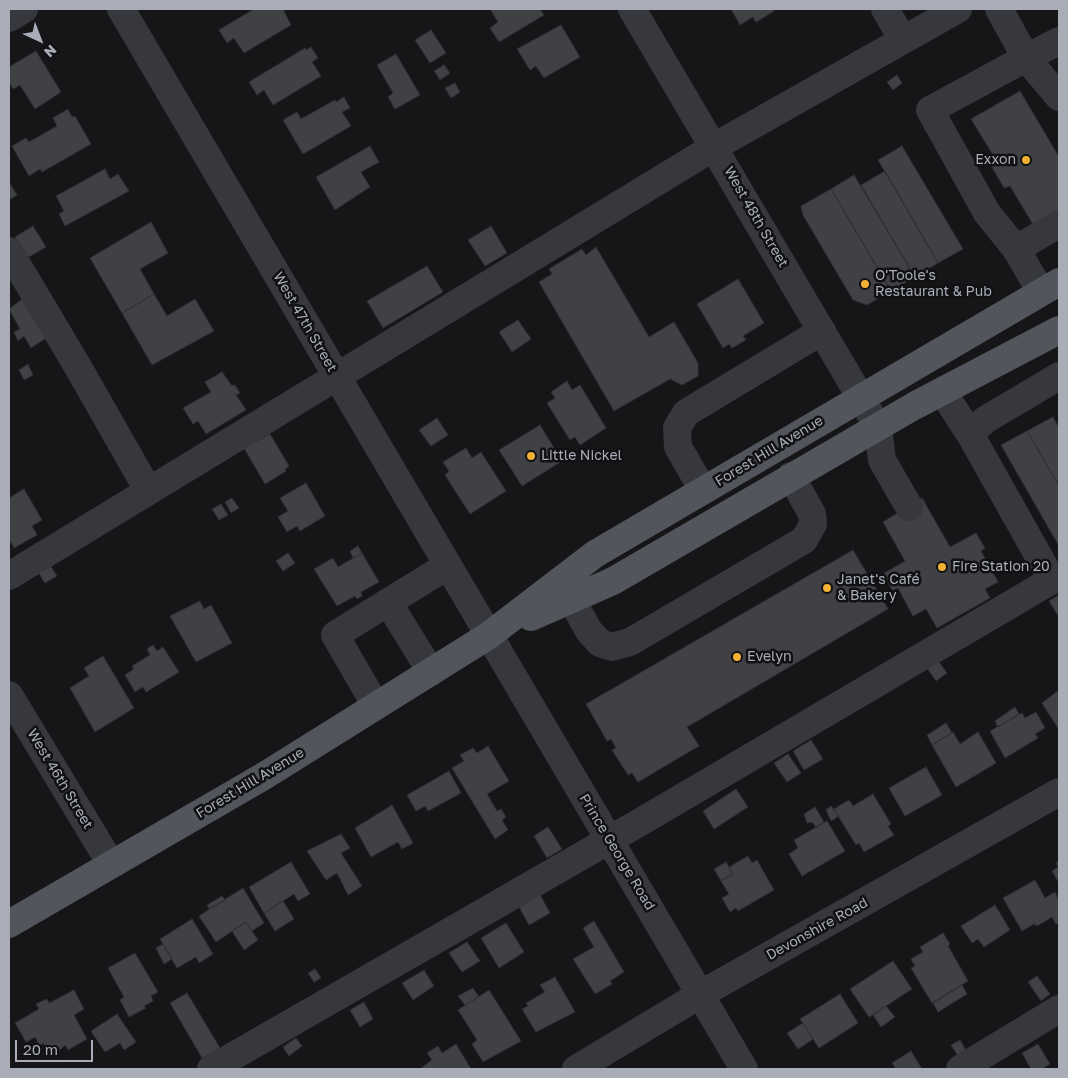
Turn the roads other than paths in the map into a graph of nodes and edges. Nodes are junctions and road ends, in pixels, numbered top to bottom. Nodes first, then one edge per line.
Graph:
1 (24, 9) edge
2 (121, 9) edge
3 (632, 9) edge
4 (885, 9) edge
5 (958, 9) edge
6 (999, 9) edge
7 (9, 18) edge
8 (903, 40) junction
9 (1059, 41) edge
10 (1026, 58) junction
11 (1059, 97) edge
12 (714, 147) junction
13 (1059, 224) edge
14 (1016, 249) junction
15 (9, 251) edge
16 (1050, 287) edge
17 (1059, 330) edge
18 (822, 331) junction
19 (337, 375) junction
20 (1059, 376) edge
21 (942, 390) junction
22 (861, 397) junction
23 (878, 427) junction
24 (977, 427) junction
25 (791, 476) junction
26 (148, 490) junction
27 (703, 490) junction
28 (909, 507) dead end
29 (447, 566) junction
30 (9, 576) edge
31 (1056, 578) edge
32 (571, 599) junction
33 (388, 602) junction
34 (488, 636) junction
35 (430, 672) junction
36 (9, 695) edge
37 (376, 706) junction
38 (1059, 792) edge
39 (610, 839) junction
40 (111, 864) junction
41 (9, 924) edge
42 (701, 994) junction
43 (1059, 1009) edge
44 (211, 1069) edge
45 (576, 1069) edge
46 (744, 1069) edge
47 (960, 1069) edge

1 - 7 street
2 - 19 street, West 47th Street
3 - 12 street, West 48th Street
4 - 8 street
5 - 8 street
6 - 10 street
8 - 12 street
9 - 10 street
10 - 11 street
10 - 14 street
12 - 18 street, West 48th Street
12 - 19 street
13 - 14 street
14 - 16 street
15 - 26 street
16 - 22 main road, Forest Hill Avenue
17 - 21 main road, Forest Hill Avenue
18 - 22 street, West 48th Street
18 - 27 street
19 - 26 street
19 - 29 street, West 47th Street
20 - 24 street
21 - 23 main road, Forest Hill Avenue
21 - 24 street
22 - 23 street, West 48th Street
22 - 27 main road, Forest Hill Avenue
23 - 25 main road, Forest Hill Avenue
23 - 28 street
24 - 31 street
25 - 32 main road, Forest Hill Avenue
25 - 32 street
26 - 30 street
27 - 34 main road, Forest Hill Avenue
29 - 33 street
29 - 34 street, West 47th Street
31 - 39 street
32 - 34 main road, Forest Hill Avenue
33 - 35 street
33 - 37 street
34 - 35 main road, Forest Hill Avenue
34 - 39 street, Prince George Road
35 - 37 main road, Forest Hill Avenue
36 - 40 street, West 46th Street
37 - 40 main road, Forest Hill Avenue
38 - 42 street, Devonshire Road
39 - 42 street, Prince George Road
39 - 44 street
40 - 41 main road, Forest Hill Avenue
42 - 45 street, Devonshire Road
42 - 46 street, Prince George Road
43 - 47 street

